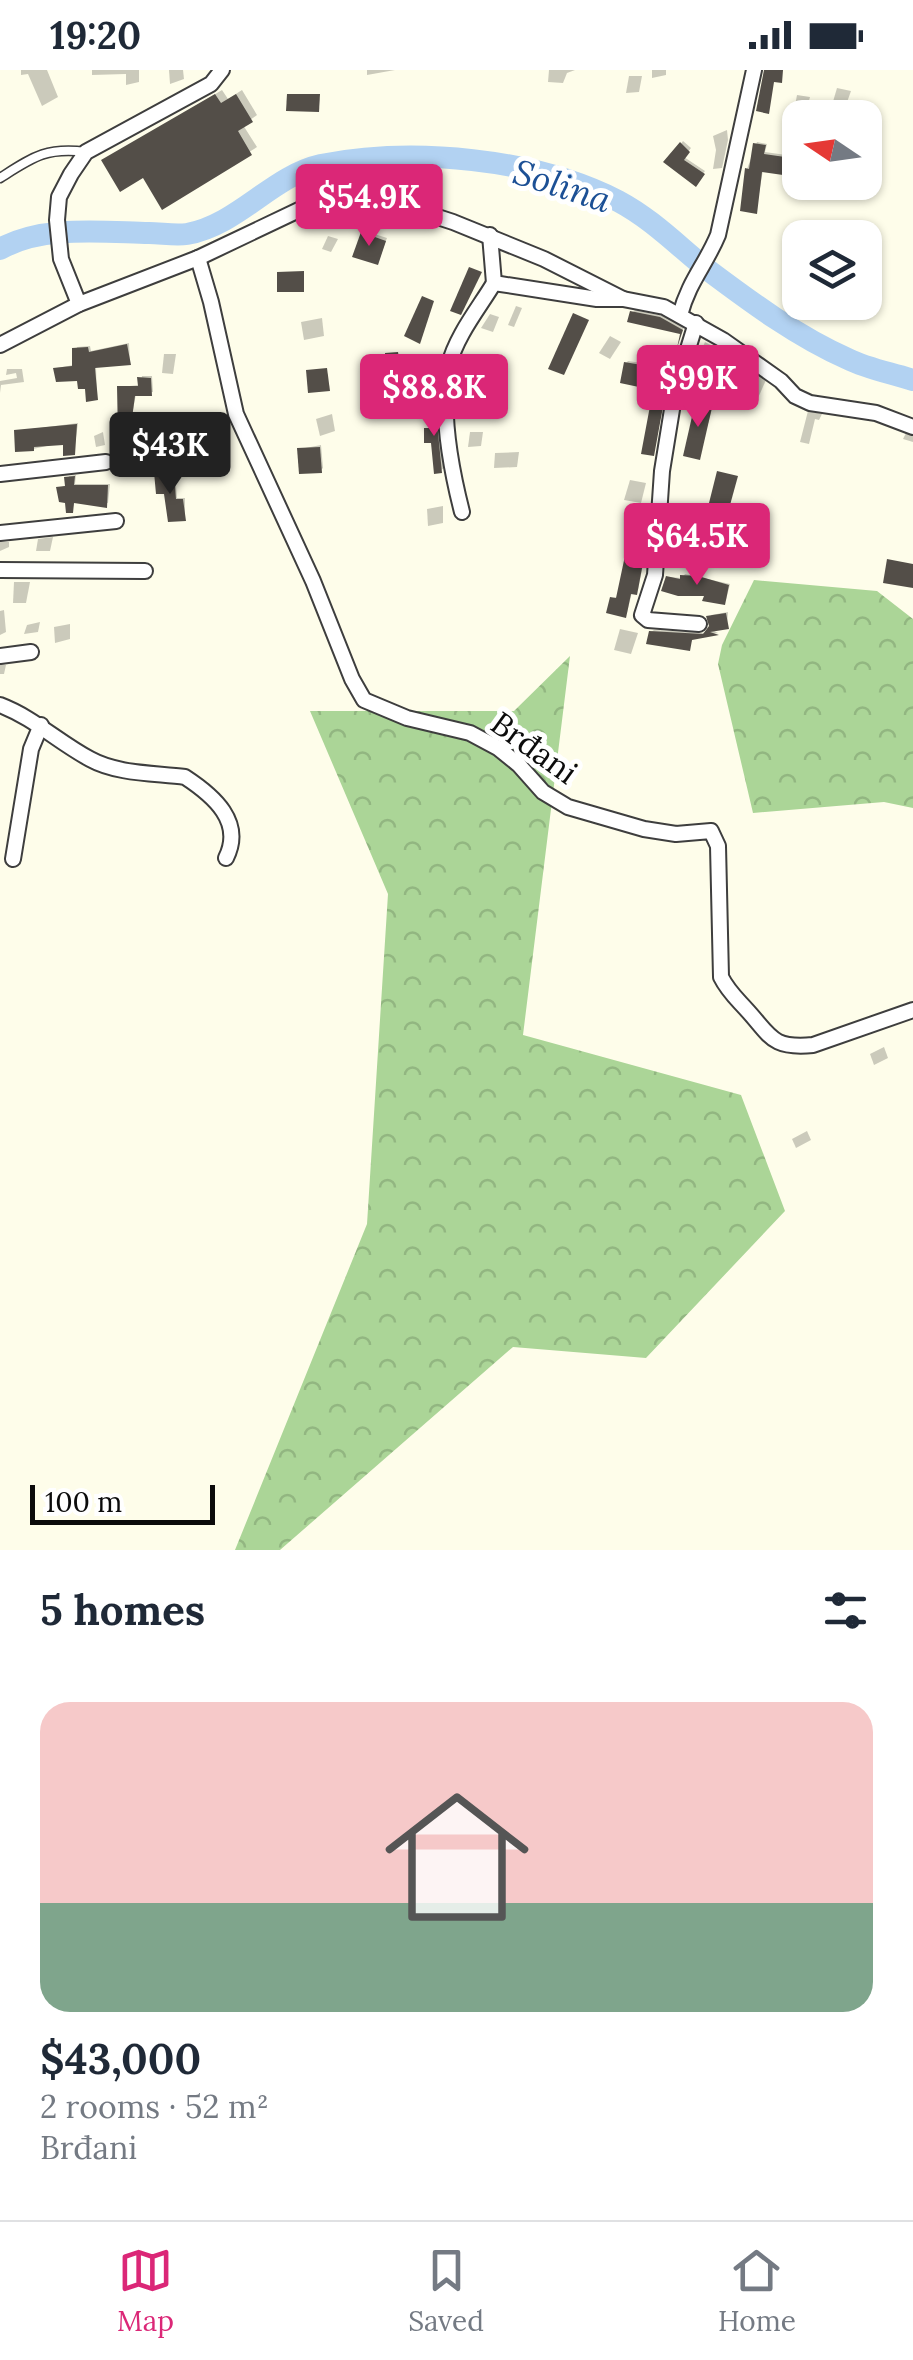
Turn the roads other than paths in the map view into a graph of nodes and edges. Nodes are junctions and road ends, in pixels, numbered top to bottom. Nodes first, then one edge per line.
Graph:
1 (222, 70) edge
2 (754, 70) edge
3 (86, 152) junction
4 (0, 178) edge
5 (490, 234) junction
6 (198, 258) junction
7 (494, 283) junction
8 (623, 299) junction
9 (79, 304) junction
10 (680, 315) junction
11 (696, 324) junction
12 (0, 345) edge
13 (913, 427) edge
14 (106, 462) dead end
15 (0, 474) edge
16 (462, 512) dead end
17 (116, 521) dead end
18 (0, 533) edge
19 (0, 570) edge
20 (145, 571) dead end
21 (699, 624) dead end
22 (32, 652) dead end
23 (0, 656) edge
24 (0, 706) edge
25 (42, 724) junction
26 (226, 858) dead end
27 (13, 859) dead end
28 (913, 1010) edge

1 - 3 street
2 - 10 street
3 - 4 lane
3 - 9 street
5 - 6 street
5 - 7 street
5 - 8 street
6 - 9 street
6 - 28 street, Brđani
7 - 8 street
7 - 16 street
8 - 10 street
9 - 12 street
10 - 11 street
11 - 13 street
11 - 21 street
14 - 15 street
17 - 18 street
19 - 20 street
22 - 23 street
24 - 25 street
25 - 26 street
25 - 27 street

